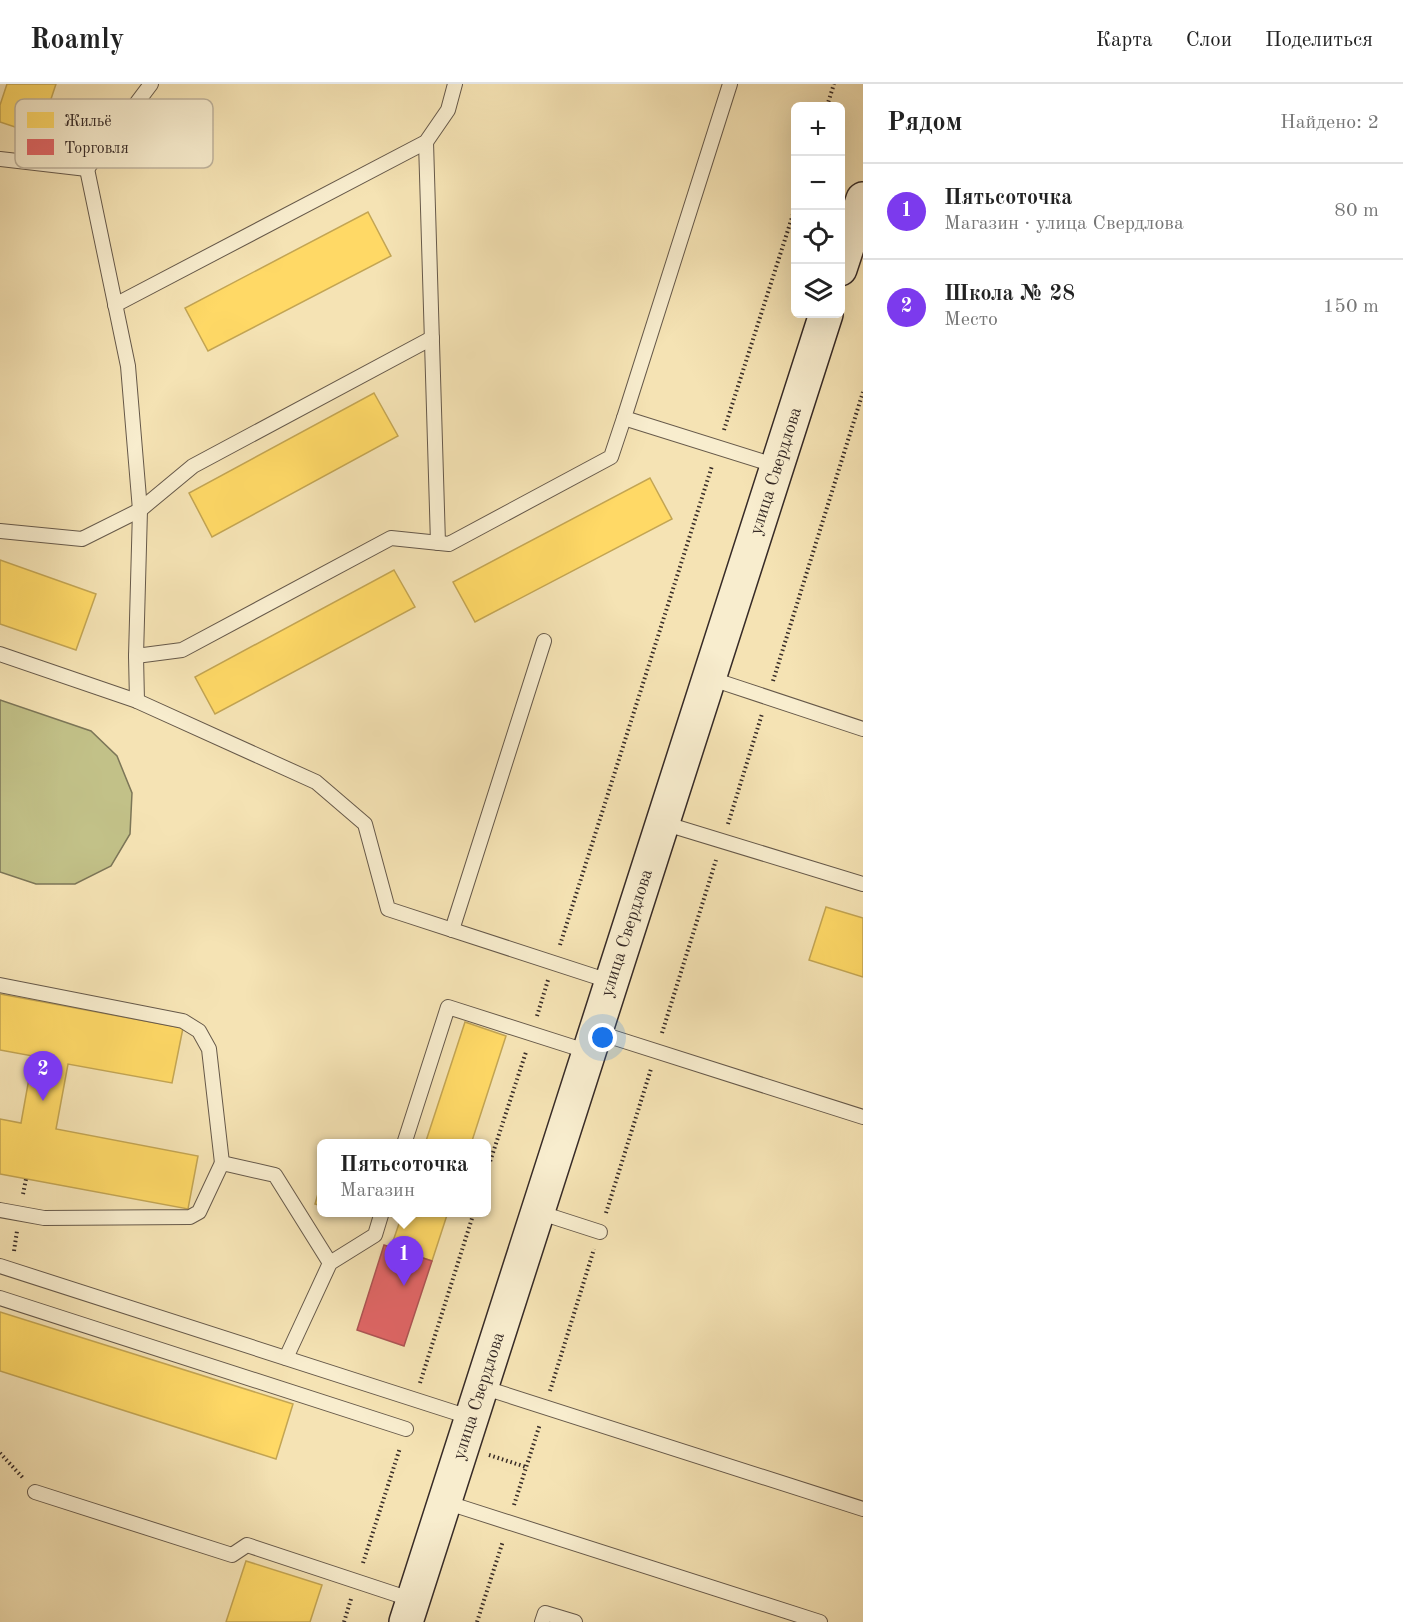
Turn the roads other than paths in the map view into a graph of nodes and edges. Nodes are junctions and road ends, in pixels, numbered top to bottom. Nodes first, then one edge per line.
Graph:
1 (151, 84) edge
2 (455, 84) edge
3 (730, 84) edge
4 (140, 99) edge
5 (426, 142) junction
6 (0, 159) edge
7 (15, 161) edge
8 (78, 168) edge
9 (87, 169) joint
10 (863, 199) edge
11 (842, 264) edge
12 (115, 305) junction
13 (825, 318) edge
14 (432, 338) junction
15 (624, 418) junction
16 (777, 466) junction
17 (140, 510) junction
18 (0, 531) edge
19 (438, 543) junction
20 (544, 641) dead end
21 (0, 654) edge
22 (136, 656) junction
23 (709, 678) junction
24 (137, 701) junction
25 (863, 729) edge
26 (663, 822) junction
27 (863, 884) edge
28 (452, 930) junction
29 (612, 982) junction
30 (0, 985) edge
31 (592, 1042) junction
32 (863, 1117) edge
33 (405, 1139) edge
34 (222, 1163) junction
35 (0, 1210) edge
36 (538, 1212) junction
37 (380, 1217) edge
38 (600, 1232) road end
39 (330, 1263) junction
40 (0, 1266) edge
41 (0, 1298) edge
42 (286, 1358) junction
43 (482, 1387) junction
44 (472, 1418) junction
45 (406, 1429) dead end
46 (35, 1492) road end
47 (445, 1502) junction
48 (863, 1509) edge
49 (410, 1611) edge
50 (542, 1622) edge
51 (575, 1622) edge
52 (820, 1622) edge

1 - 4 lane
2 - 5 lane
3 - 15 lane
5 - 12 lane
5 - 14 lane
6 - 7 lane
8 - 9 lane
9 - 12 lane
10 - 11 main road
12 - 17 lane
13 - 16 main road, улица Свердлова
14 - 17 lane
14 - 19 lane
15 - 16 lane
15 - 19 lane
16 - 23 main road, улица Свердлова
17 - 18 lane
17 - 22 lane
19 - 22 lane
20 - 28 lane
21 - 24 lane
22 - 24 lane
23 - 25 lane
23 - 26 main road, улица Свердлова
24 - 28 lane
26 - 27 lane
26 - 29 main road, улица Свердлова
28 - 29 lane
29 - 31 main road, улица Свердлова
30 - 34 lane
31 - 32 lane
31 - 33 lane
31 - 36 main road, улица Свердлова
34 - 35 lane
34 - 39 lane
36 - 38 lane
36 - 43 main road, улица Свердлова
37 - 39 lane
39 - 42 lane
40 - 42 lane
41 - 45 lane
42 - 44 lane
43 - 44 main road, улица Свердлова
43 - 48 lane
44 - 47 main road, улица Свердлова
46 - 49 lane
47 - 49 main road, улица Свердлова
47 - 52 lane
50 - 51 lane

